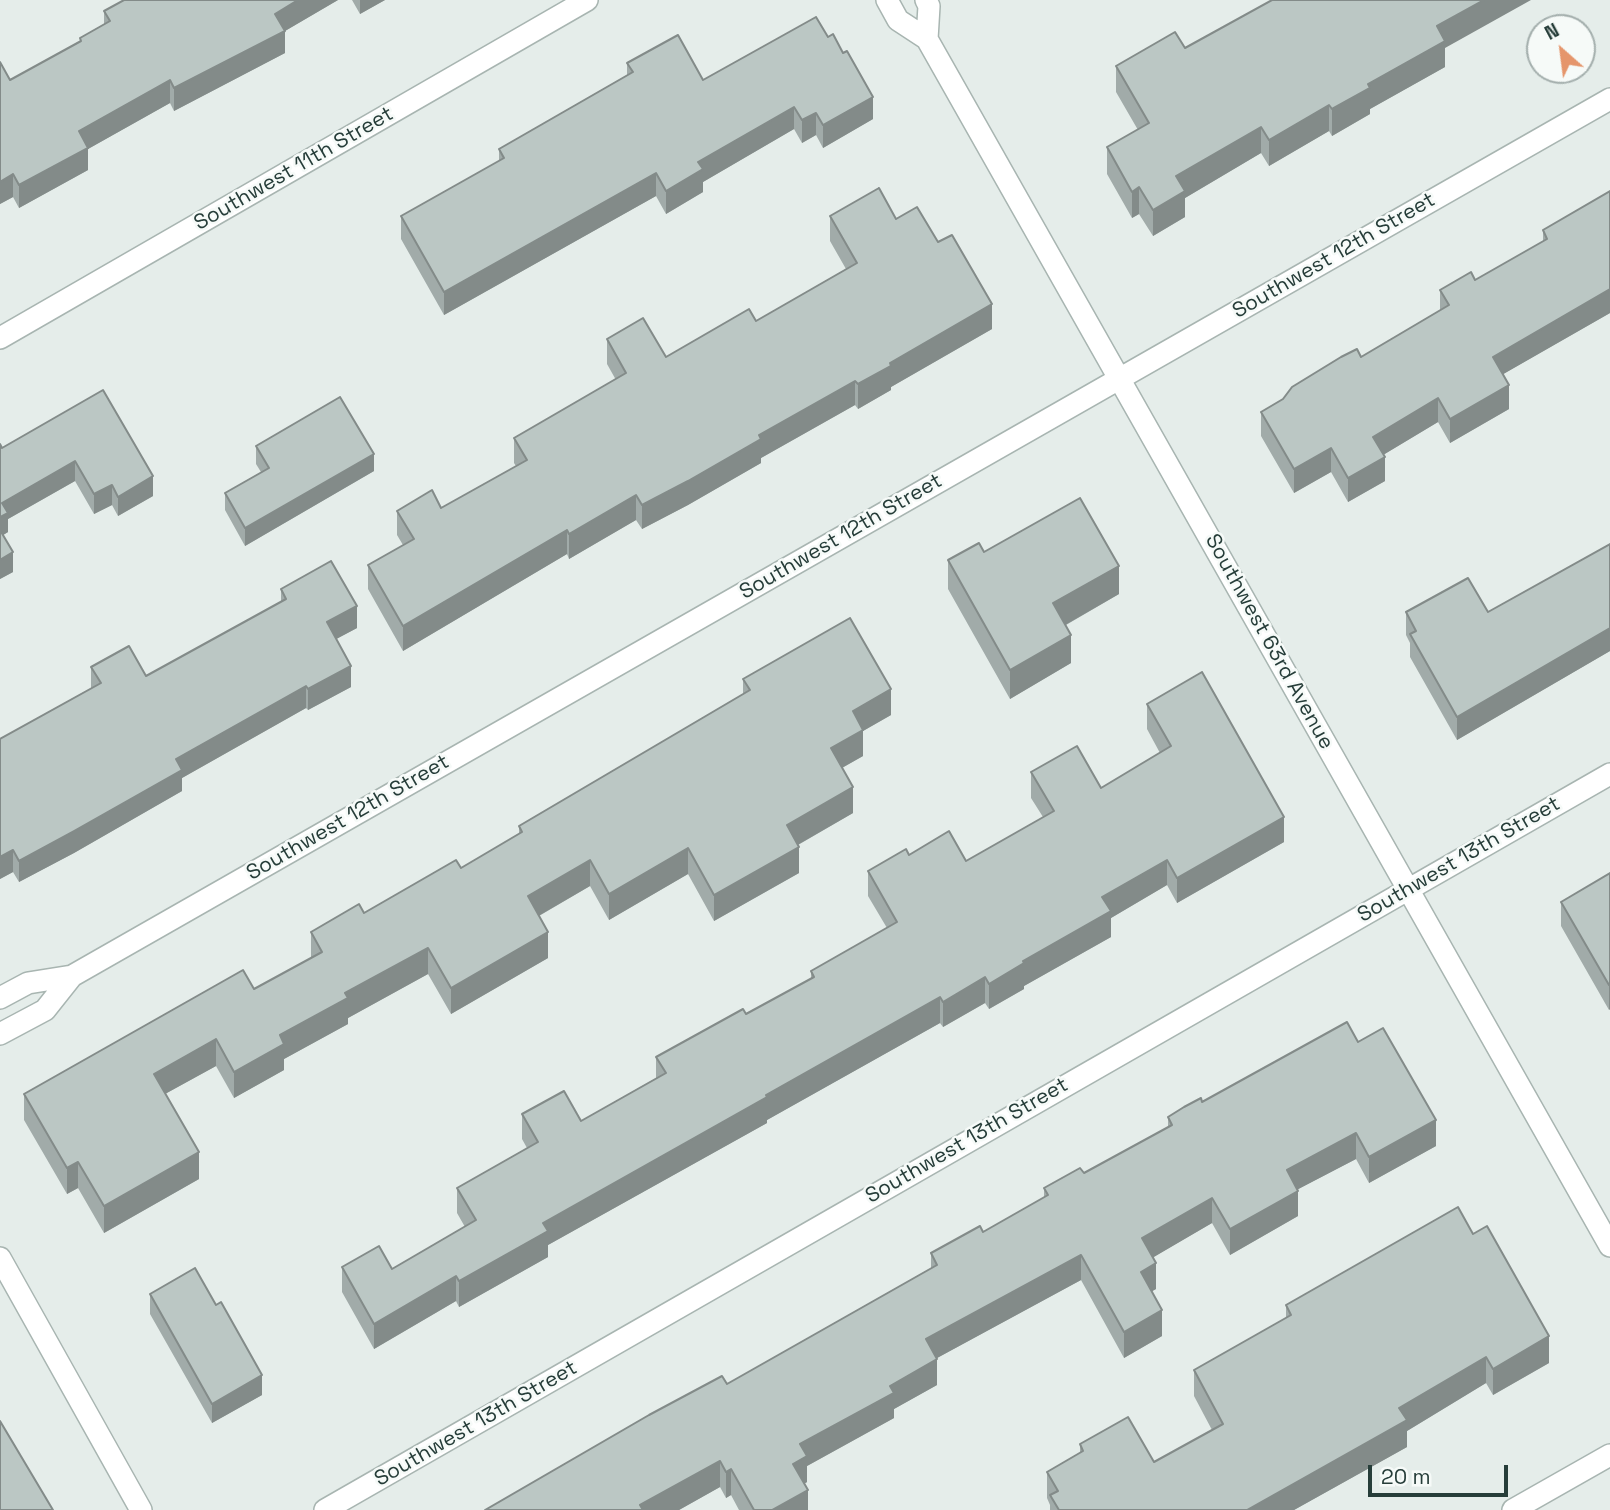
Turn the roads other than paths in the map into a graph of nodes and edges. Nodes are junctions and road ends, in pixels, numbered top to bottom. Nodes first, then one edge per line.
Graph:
1 (587, 0) edge
2 (887, 0) edge
3 (926, 0) edge
4 (927, 39) junction
5 (1610, 99) edge
6 (0, 338) edge
7 (1120, 378) junction
8 (1610, 774) edge
9 (1407, 888) junction
10 (72, 976) junction
11 (0, 998) edge
12 (0, 1034) edge
13 (1610, 1246) edge
14 (0, 1258) edge
15 (1610, 1455) edge
16 (141, 1510) edge
17 (325, 1510) edge
18 (1513, 1510) edge

1 - 6 street, Southwest 11th Street
2 - 4 street, Southwest 63rd Avenue
3 - 4 street
4 - 7 street, Southwest 63rd Avenue
5 - 7 street, Southwest 12th Street
7 - 9 street, Southwest 63rd Avenue
7 - 10 street, Southwest 12th Street
8 - 9 street, Southwest 13th Street
9 - 13 street, Southwest 63rd Avenue
9 - 17 street, Southwest 13th Street
10 - 11 street, Southwest 12th Street
10 - 12 street, Southwest 12th Street
14 - 16 street
15 - 18 street

